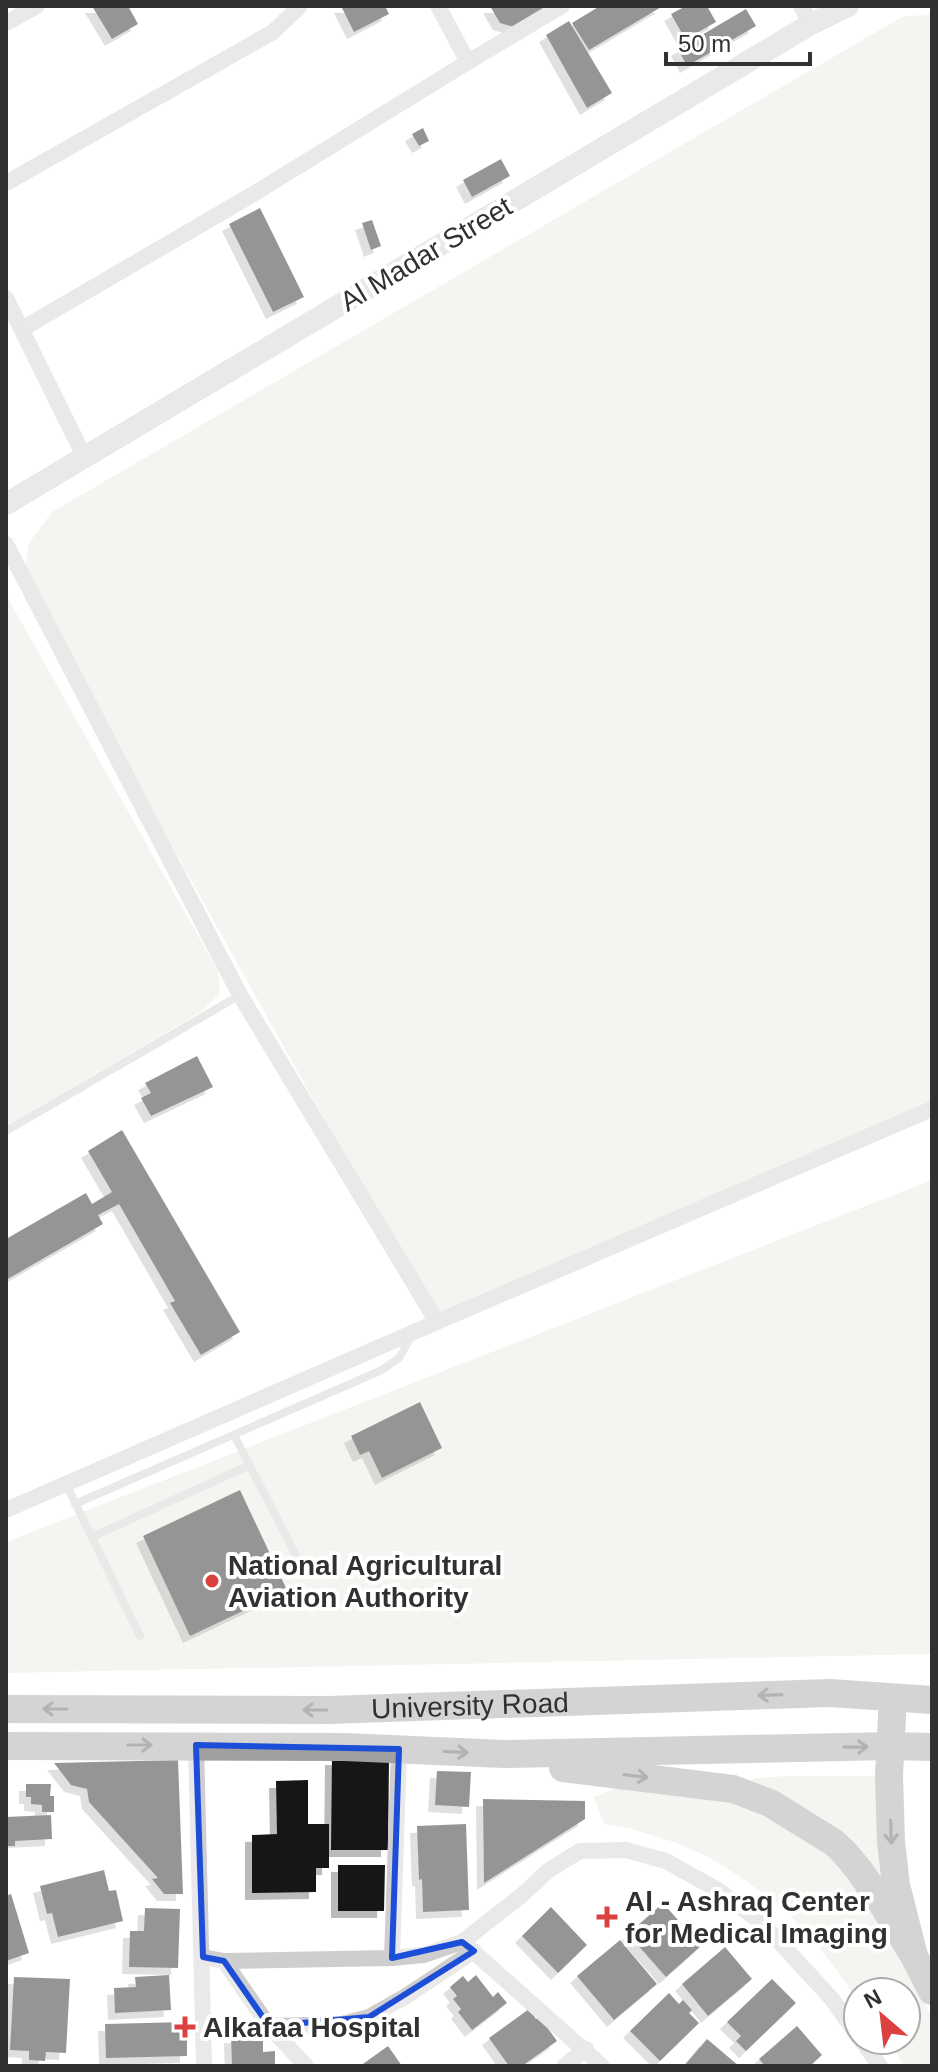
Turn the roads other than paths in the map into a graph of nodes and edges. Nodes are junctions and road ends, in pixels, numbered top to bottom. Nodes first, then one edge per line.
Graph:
1 (37, 6) edge
2 (300, 6) edge
3 (438, 6) edge
4 (562, 6) edge
5 (848, 6) edge
6 (806, 15) edge
7 (6, 23) edge
8 (468, 62) junction
9 (6, 183) edge
10 (6, 298) edge
11 (22, 329) junction
12 (85, 458) junction
13 (6, 504) edge
14 (6, 544) edge
15 (240, 995) junction
16 (932, 1109) edge
17 (6, 1131) edge
18 (437, 1322) junction
19 (413, 1332) junction
20 (234, 1435) junction
21 (250, 1465) junction
22 (66, 1484) junction
23 (75, 1504) junction
24 (6, 1510) edge
25 (92, 1537) junction
26 (303, 1569) dead end
27 (140, 1636) dead end
28 (932, 1683) edge
29 (830, 1693) junction
30 (893, 1698) junction
31 (932, 1700) edge
32 (6, 1709) edge
33 (196, 1745) junction
34 (6, 1746) edge
35 (891, 1746) junction
36 (932, 1747) edge
37 (399, 1749) junction
38 (504, 1754) junction
39 (468, 1946) junction
40 (914, 1956) junction
41 (203, 1957) junction
42 (392, 1958) junction
43 (224, 1961) junction
44 (932, 1991) edge
45 (842, 2013) edge
46 (269, 2026) junction
47 (586, 2049) junction
48 (204, 2066) edge
49 (306, 2066) edge
50 (564, 2066) edge
51 (602, 2066) edge

1 - 7 street
2 - 9 street
3 - 8 street
4 - 8 street
5 - 6 street, Al Madar Street
6 - 12 street, Al Madar Street
8 - 11 street
10 - 11 street
11 - 12 street
12 - 13 street, Al Madar Street
14 - 15 street
15 - 17 lane
15 - 18 street
16 - 18 street
18 - 19 street
19 - 20 lane
19 - 22 street
20 - 21 lane
20 - 23 lane
21 - 25 lane
21 - 26 lane
22 - 23 lane
22 - 24 street
23 - 25 lane
25 - 27 lane
28 - 29 highway
29 - 30 highway, University Road
29 -> 32 highway, University Road
30 - 31 highway, University Road
30 - 35 highway
34 -> 33 highway, University Road
33 - 37 highway, University Road
33 - 41 street
35 - 36 highway, University Road
38 -> 35 highway, University Road
35 -> 40 highway
37 -> 38 highway, University Road
37 - 42 street
38 -> 40 highway
39 - 42 street
39 - 45 street
39 - 46 street
39 - 47 street
40 - 44 highway
41 - 43 street
41 - 48 street
42 - 43 street
43 - 46 street
46 - 49 street
47 - 50 street
47 - 51 street

